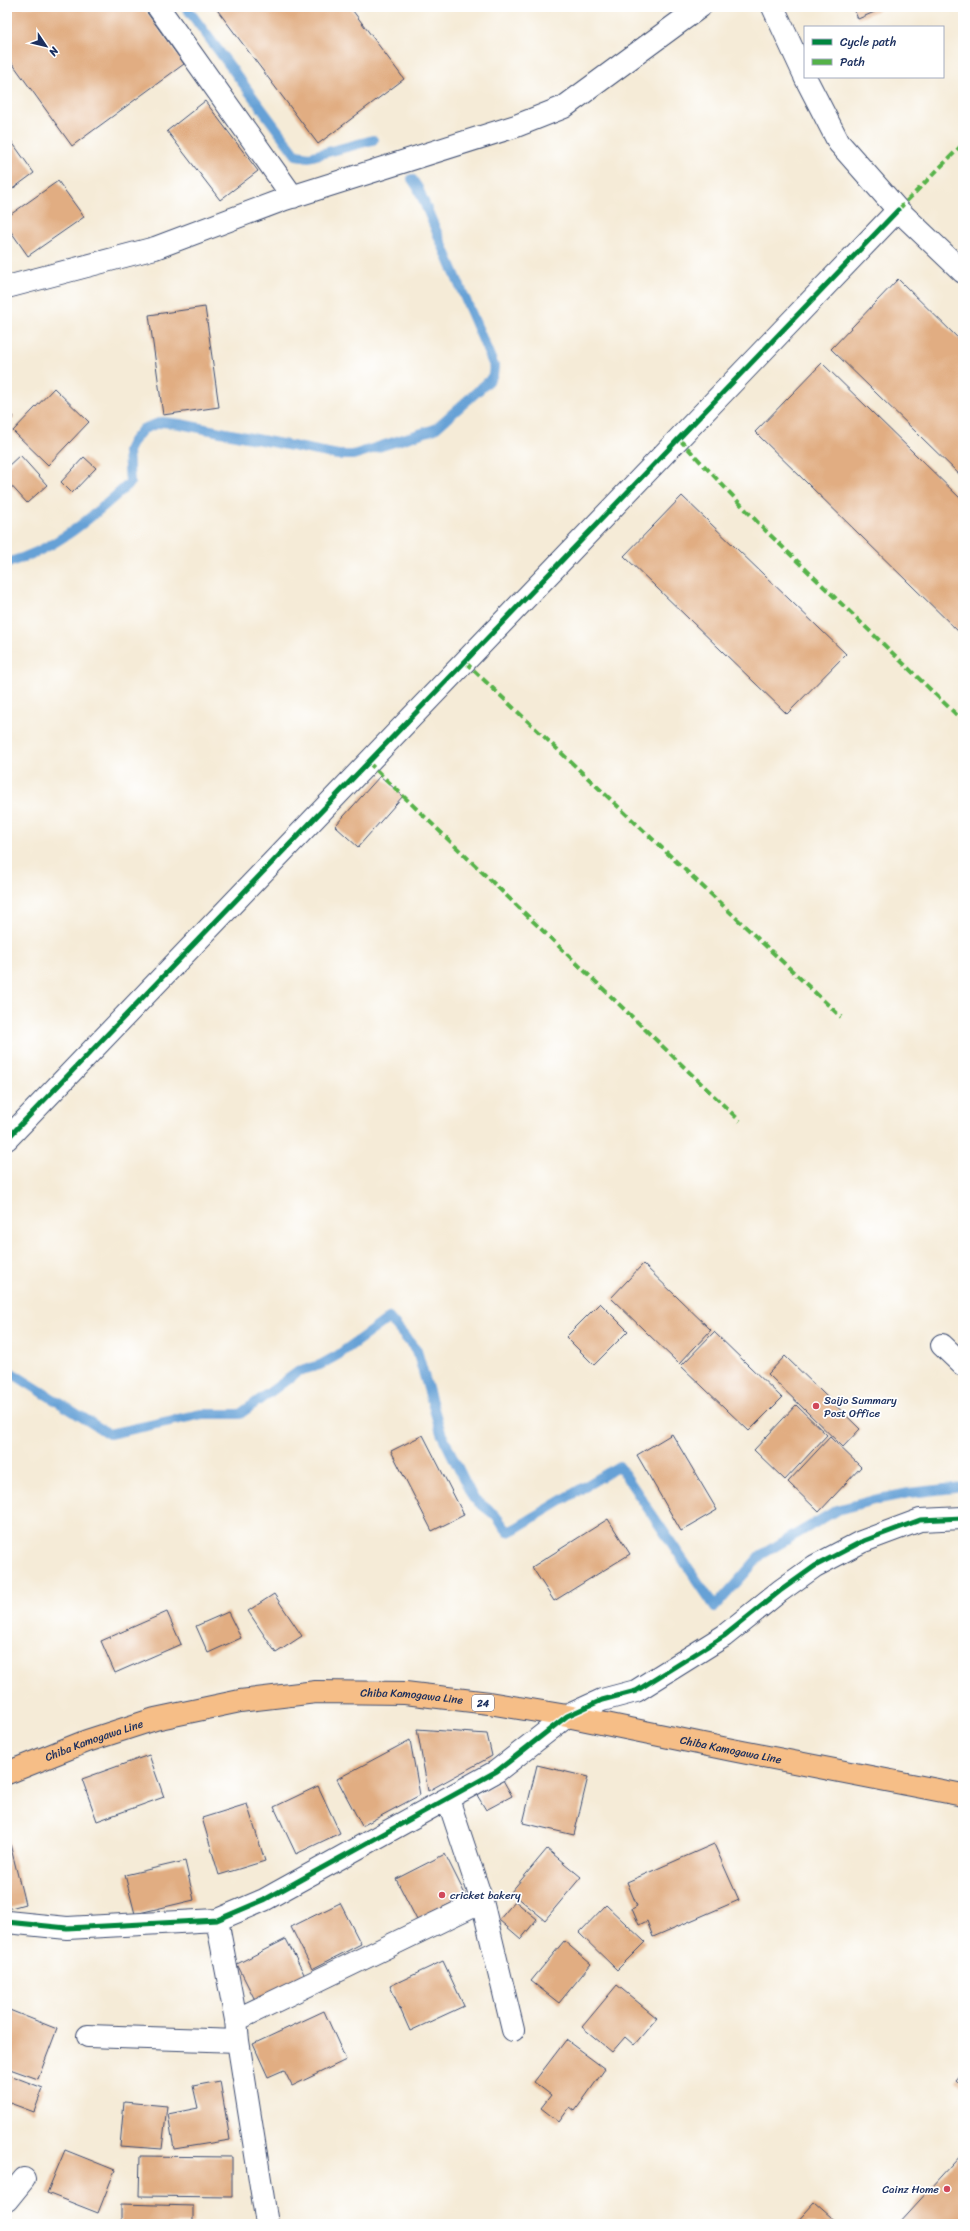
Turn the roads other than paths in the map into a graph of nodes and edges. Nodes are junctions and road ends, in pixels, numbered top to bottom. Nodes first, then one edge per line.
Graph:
1 (158, 7) edge
2 (700, 7) edge
3 (773, 7) edge
4 (804, 75) edge
5 (806, 78) edge
6 (293, 197) junction
7 (898, 210) junction
8 (963, 272) edge
9 (7, 286) edge
10 (7, 1139) edge
11 (942, 1345) dead end
12 (963, 1365) edge
13 (963, 1518) edge
14 (567, 1716) junction
15 (7, 1773) edge
16 (963, 1795) edge
17 (448, 1799) junction
18 (482, 1901) junction
19 (217, 1920) junction
20 (7, 1922) edge
21 (236, 2020) junction
22 (513, 2030) dead end
23 (88, 2036) dead end
24 (238, 2041) junction
25 (24, 2179) dead end
26 (7, 2200) edge
27 (267, 2224) edge

1 - 6 street
2 - 6 street
3 - 4 street
5 - 7 street
6 - 9 street
7 - 8 street
7 - 10 street
11 - 12 street
13 - 14 street
14 - 15 main road, Chiba Kamogawa Line / 24
14 - 16 main road, Chiba Kamogawa Line / 24
14 - 17 street
17 - 18 street
17 - 19 street
18 - 21 street
18 - 22 street
19 - 20 street
19 - 21 street
21 - 24 street
23 - 24 street
24 - 27 street
25 - 26 street

